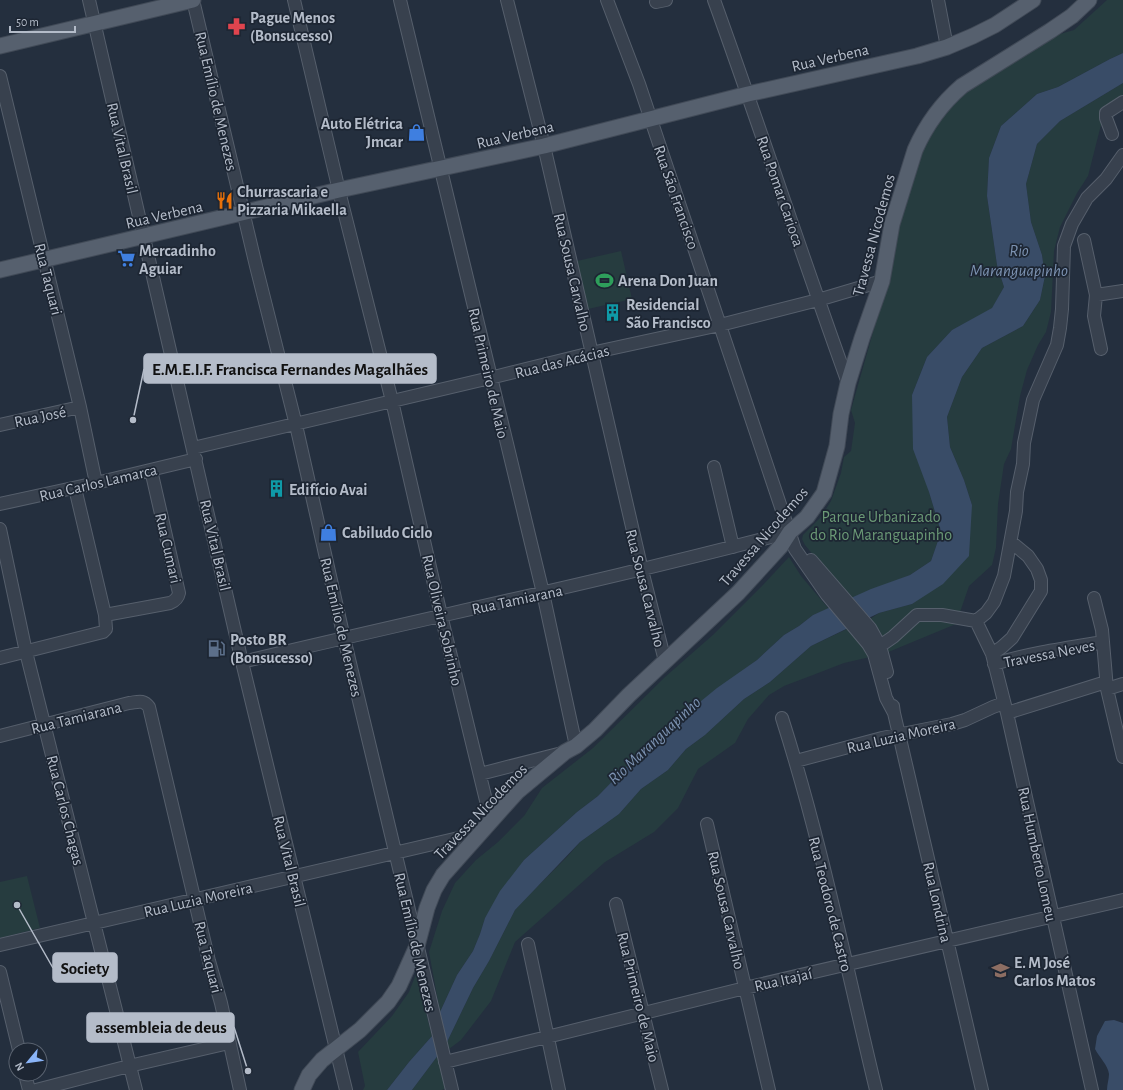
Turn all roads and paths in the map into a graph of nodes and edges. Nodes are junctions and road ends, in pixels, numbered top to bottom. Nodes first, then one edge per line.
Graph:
1 (88, 0) edge
2 (193, 0) edge
3 (294, 0) edge
4 (400, 0) edge
5 (507, 0) edge
6 (607, 0) edge
7 (714, 0) edge
8 (938, 0) edge
9 (1089, 0) edge
10 (1030, 2) edge
11 (94, 23) junction
12 (0, 46) edge
13 (948, 47) junction
14 (0, 76) edge
15 (748, 94) junction
16 (1123, 102) edge
17 (650, 120) junction
18 (1112, 134) dead end
19 (544, 146) junction
20 (1123, 155) edge
21 (441, 169) junction
22 (339, 190) junction
23 (243, 214) junction
24 (144, 236) junction
25 (1084, 240) dead end
26 (44, 260) junction
27 (0, 270) edge
28 (882, 281) junction
29 (1123, 292) edge
30 (1096, 295) junction
31 (818, 300) junction
32 (720, 325) junction
33 (1101, 349) dead end
34 (591, 353) junction
35 (490, 378) junction
36 (848, 383) junction
37 (392, 402) junction
38 (80, 407) junction
39 (0, 425) edge
40 (296, 425) junction
41 (195, 454) junction
42 (714, 466) dead end
43 (151, 470) junction
44 (96, 483) junction
45 (75, 488) junction
46 (0, 504) edge
47 (0, 529) edge
48 (790, 532) junction
49 (1011, 542) junction
50 (733, 547) junction
51 (642, 570) junction
52 (543, 593) junction
53 (1094, 598) dead end
54 (105, 615) junction
55 (441, 615) junction
56 (976, 620) junction
57 (866, 631) junction
58 (344, 638) junction
59 (1103, 642) junction
60 (880, 646) junction
61 (26, 652) junction
62 (0, 658) edge
63 (993, 659) junction
64 (665, 661) junction
65 (242, 662) junction
66 (1123, 684) edge
67 (1107, 685) junction
68 (149, 707) joint
69 (1005, 708) junction
70 (894, 713) junction
71 (782, 718) dead end
72 (45, 725) junction
73 (899, 735) junction
74 (0, 736) edge
75 (571, 749) junction
76 (1123, 757) edge
77 (796, 761) junction
78 (480, 774) junction
79 (491, 821) junction
80 (707, 824) dead end
81 (480, 833) junction
82 (395, 853) junction
83 (294, 877) junction
84 (195, 899) junction
85 (1123, 900) edge
86 (616, 904) dead end
87 (1052, 917) junction
88 (94, 923) junction
89 (946, 941) junction
90 (528, 944) dead end
91 (0, 945) edge
92 (417, 946) junction
93 (846, 965) junction
94 (0, 972) edge
95 (744, 988) junction
96 (644, 1013) junction
97 (547, 1038) junction
98 (17, 1042) edge
99 (229, 1043) junction
100 (336, 1050) junction
101 (444, 1057) junction
102 (129, 1066) junction
103 (237, 1089) edge
104 (36, 1090) edge
105 (136, 1090) edge
106 (302, 1090) edge
107 (346, 1090) edge
108 (452, 1090) edge
109 (559, 1090) edge
110 (662, 1090) edge
111 (769, 1090) edge
112 (876, 1090) edge
113 (982, 1090) edge
114 (1092, 1090) edge

1 - 11 street, Rua Vital Brasil
2 - 11 main road
2 - 23 street, Rua Emílio de Menezes
3 - 22 street, Rua Oliveira Sobrinho
4 - 21 street, Rua Primeiro de Maio
5 - 19 street, Rua Sousa Carvalho
6 - 17 street, Rua São Francisco
7 - 15 street, Rua Pomar Carioca
8 - 13 street
9 - 28 main road, Travessa Nicodemos
10 - 13 main road, Rua Verbena
11 - 12 main road
11 - 24 street, Rua Vital Brasil
13 - 15 main road, Rua Verbena
14 - 26 street, Rua Taquari
15 - 17 main road, Rua Verbena
15 - 31 street, Rua Pomar Carioca
16 - 18 street
17 - 19 main road, Rua Verbena
17 - 32 street, Rua São Francisco
19 - 21 main road, Rua Verbena
19 - 34 street, Rua Sousa Carvalho
20 - 49 street
21 - 22 main road, Rua Verbena
21 - 35 street, Rua Primeiro de Maio
22 - 23 main road, Rua Verbena
22 - 37 street, Rua Oliveira Sobrinho
23 - 24 main road, Rua Verbena
23 - 40 street, Rua Emílio de Menezes
24 - 26 main road, Rua Verbena
24 - 41 street, Rua Vital Brasil
25 - 30 street
26 - 27 main road, Rua Verbena
26 - 38 street, Rua Taquari
28 - 31 street, Rua das Acácias
28 - 36 main road, Travessa Nicodemos
29 - 30 street
30 - 33 street
31 - 32 street, Rua das Acácias
31 - 36 street, Rua Pomar Carioca
32 - 34 street, Rua das Acácias
32 - 48 street, Rua São Francisco
34 - 35 street, Rua das Acácias
34 - 51 street, Rua Sousa Carvalho
35 - 37 street, Rua das Acácias
35 - 52 street, Rua Primeiro de Maio
36 - 48 main road, Travessa Nicodemos
37 - 40 street, Rua das Acácias
37 - 55 street, Rua Oliveira Sobrinho
38 - 39 street, Rua José
38 - 44 street, Rua Taquari
40 - 41 street, Rua das Acácias
40 - 58 street, Rua Emílio de Menezes
41 - 43 street, Rua Carlos Lamarca
41 - 65 street, Rua Vital Brasil
42 - 50 street
43 - 44 street, Rua Carlos Lamarca
43 - 54 street, Rua Cumari
44 - 45 street, Rua Carlos Lamarca
45 - 46 street, Rua Carlos Lamarca
45 - 54 street
47 - 61 street, Rua Carlos Chagas
48 - 50 street, Rua Tamiarana
48 - 57 street, Rua São Francisco
48 - 64 main road, Travessa Nicodemos
49 - 56 street
49 - 63 street
50 - 51 street, Rua Tamiarana
51 - 52 street, Rua Tamiarana
51 - 64 street, Rua Sousa Carvalho
52 - 55 street, Rua Tamiarana
52 - 75 street, Rua Primeiro de Maio
53 - 59 street
54 - 61 street
55 - 58 street, Rua Tamiarana
55 - 78 street, Rua Oliveira Sobrinho
56 - 60 street
56 - 63 street, Rua Humberto Lomeu
57 - 60 street
57 - 70 street
58 - 65 street, Rua Tamiarana
58 - 82 street, Rua Emílio de Menezes
59 - 63 street, Travessa Neves
59 - 67 street
60 - 70 street
61 - 62 street
61 - 72 street, Rua Carlos Chagas
63 - 69 street, Rua Humberto Lomeu
64 - 75 main road, Travessa Nicodemos
65 - 83 street, Rua Vital Brasil
66 - 67 street, Rua Luzia Moreira
67 - 69 street, Rua Luzia Moreira
67 - 76 street
68 - 72 street, Rua Tamiarana
68 - 84 street, Rua Taquari
69 - 73 street, Rua Luzia Moreira
69 - 87 street, Rua Humberto Lomeu
70 - 73 street, Rua Londrina
71 - 77 street, Rua Teodoro de Castro
72 - 74 street, Rua Tamiarana
72 - 88 street, Rua Carlos Chagas
73 - 77 street, Rua Luzia Moreira
73 - 89 street, Rua Londrina
75 - 78 street
75 - 79 main road, Travessa Nicodemos
77 - 93 street, Rua Teodoro de Castro
78 - 79 street, Rua Oliveira Sobrinho
79 - 81 main road, Travessa Nicodemos
80 - 95 street, Rua Sousa Carvalho
81 - 82 street, Rua Luzia Moreira
81 - 92 main road, Travessa Nicodemos
82 - 83 street, Rua Luzia Moreira
82 - 92 street, Rua Emílio de Menezes
83 - 84 street, Rua Luzia Moreira
83 - 100 street, Rua Vital Brasil
84 - 88 street, Rua Luzia Moreira
84 - 99 street, Rua Taquari
85 - 87 street, Rua Itajaí
86 - 96 street, Rua Primeiro de Maio
87 - 89 street, Rua Itajaí
87 - 114 street, Rua Humberto Lomeu
88 - 91 street, Rua Luzia Moreira
88 - 102 street, Rua Carlos Chagas
89 - 93 street, Rua Itajaí
89 - 113 street, Rua Londrina
90 - 97 street
92 - 100 main road, Travessa Nicodemos
92 - 101 street, Rua Emílio de Menezes
93 - 95 street, Rua Itajaí
93 - 112 street, Rua Teodoro de Castro
94 - 98 street
95 - 96 street, Rua Itajaí
95 - 111 street, Rua Sousa Carvalho
96 - 97 street, Rua Itajaí
96 - 110 street, Rua Primeiro de Maio
97 - 101 street, Rua Itajaí
97 - 109 street
99 - 102 street
99 - 103 street, Rua Taquari
100 - 106 main road, Travessa Nicodemos
100 - 107 street, Rua Vital Brasil
101 - 108 street, Rua Emílio de Menezes
102 - 104 street
102 - 105 street, Rua Carlos Chagas

